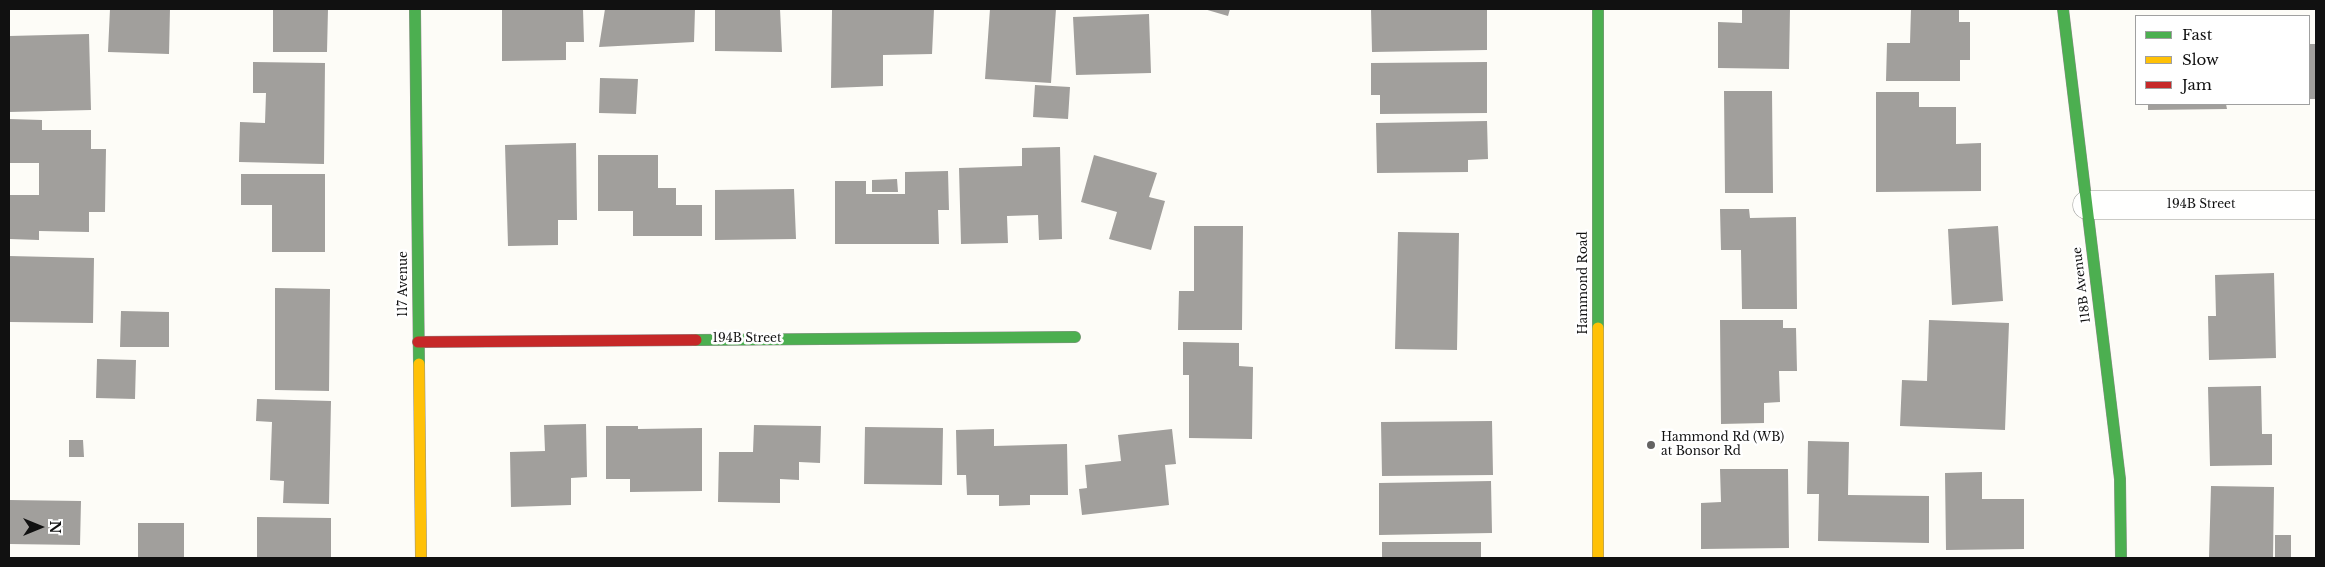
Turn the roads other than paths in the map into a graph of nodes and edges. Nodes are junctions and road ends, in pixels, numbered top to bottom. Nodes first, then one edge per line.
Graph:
1 (415, 9) edge
2 (1598, 9) edge
3 (2063, 9) edge
4 (2087, 205) junction
5 (2316, 205) edge
6 (1075, 337) dead end
7 (418, 342) junction
8 (421, 558) edge
9 (1598, 558) edge
10 (2121, 558) edge

1 - 7 street, 117 Avenue
2 - 9 street, Hammond Road
3 - 4 street, 118B Avenue
4 - 5 street, 194B Street
4 - 10 street, 118B Avenue
6 - 7 street, 194B Street
7 - 8 street, 117 Avenue

